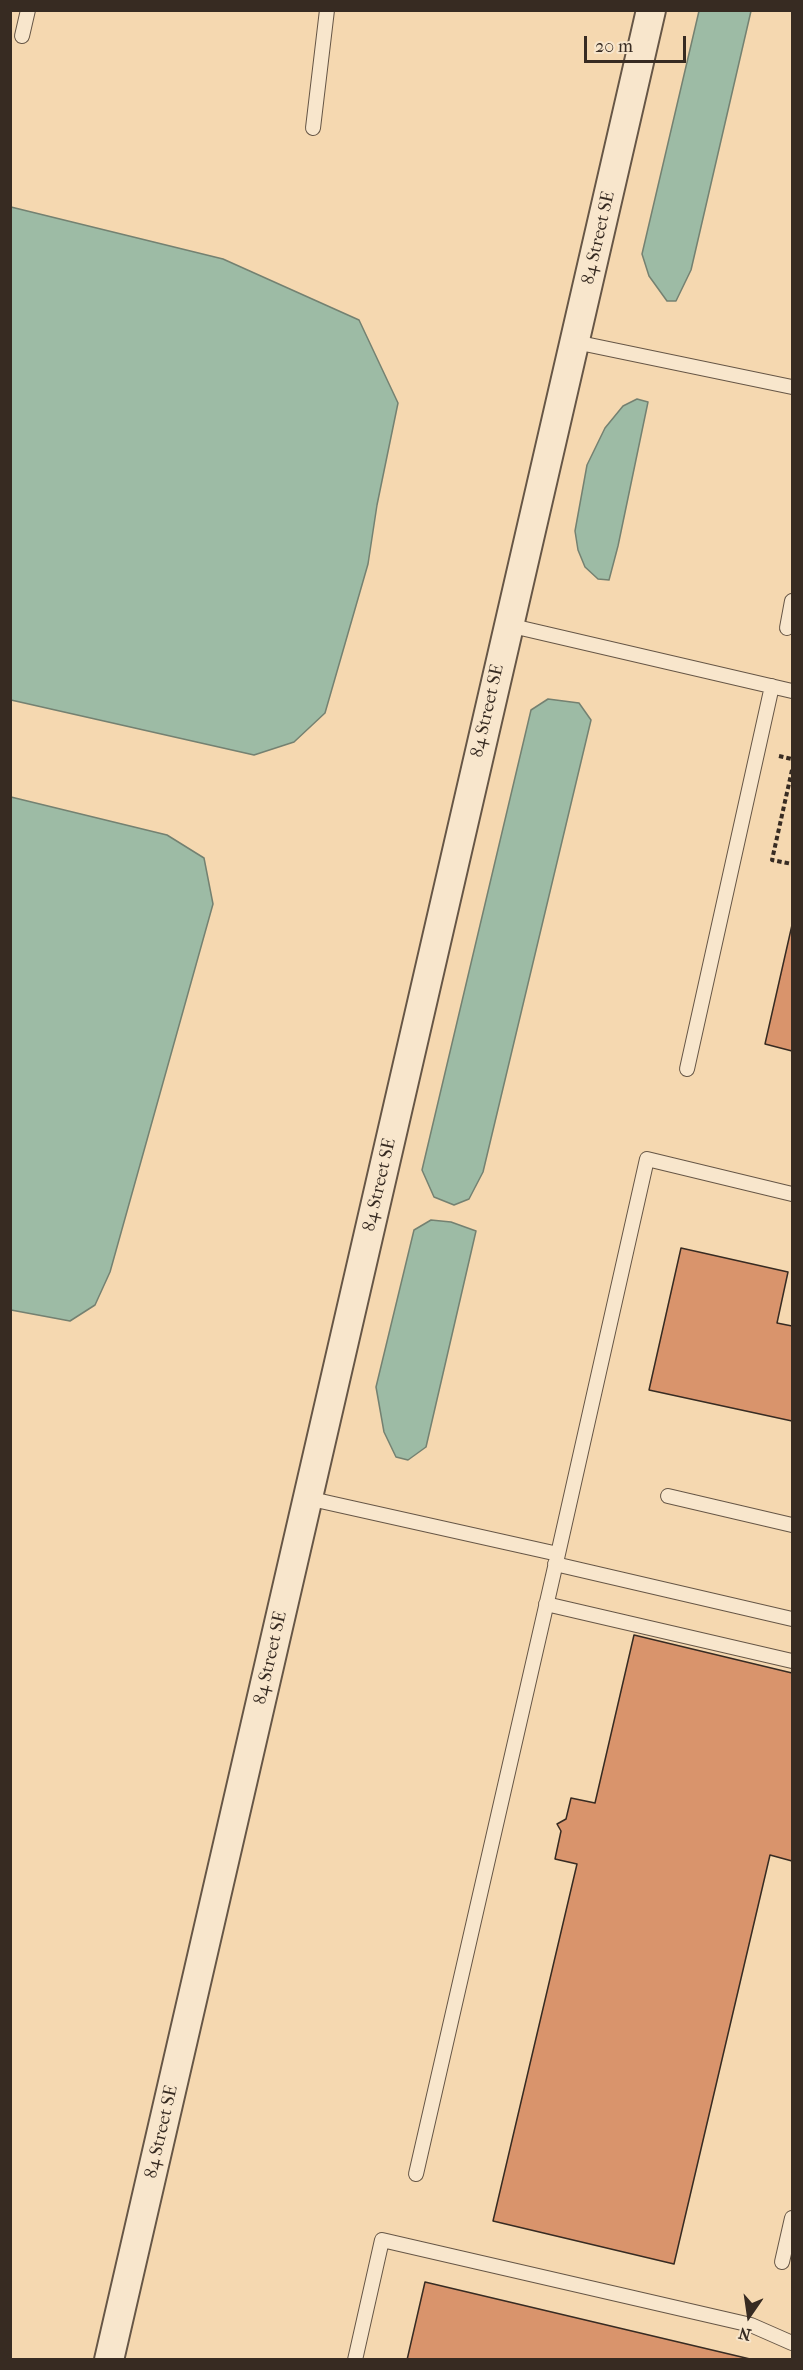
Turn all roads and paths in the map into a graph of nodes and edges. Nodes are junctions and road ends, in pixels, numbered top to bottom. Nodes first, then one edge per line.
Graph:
1 (28, 10) edge
2 (327, 10) edge
3 (651, 10) edge
4 (22, 36) dead end
5 (313, 128) dead end
6 (575, 342) junction
7 (792, 387) edge
8 (792, 601) edge
9 (508, 625) junction
10 (787, 628) dead end
11 (772, 686) junction
12 (792, 691) edge
13 (792, 770) edge
14 (792, 864) edge
15 (687, 1069) dead end
16 (792, 1194) edge
17 (668, 1496) dead end
18 (307, 1498) junction
19 (792, 1525) edge
20 (556, 1559) junction
21 (546, 1604) junction
22 (792, 1619) edge
23 (792, 1661) edge
24 (416, 2174) dead end
25 (792, 2218) edge
26 (782, 2262) dead end
27 (792, 2343) edge
28 (109, 2360) edge
29 (355, 2360) edge

1 - 4 lane
2 - 5 lane
3 - 6 street, 84 Street SE
6 - 7 lane
6 - 9 street, 84 Street SE
8 - 10 lane
9 - 11 lane
9 - 18 street, 84 Street SE
11 - 12 lane
11 - 15 lane
13 - 14 path
16 - 20 lane
17 - 19 lane
18 - 20 lane
18 - 28 street, 84 Street SE
20 - 21 lane
20 - 22 lane
21 - 23 lane
21 - 24 lane
25 - 26 lane
27 - 29 lane

